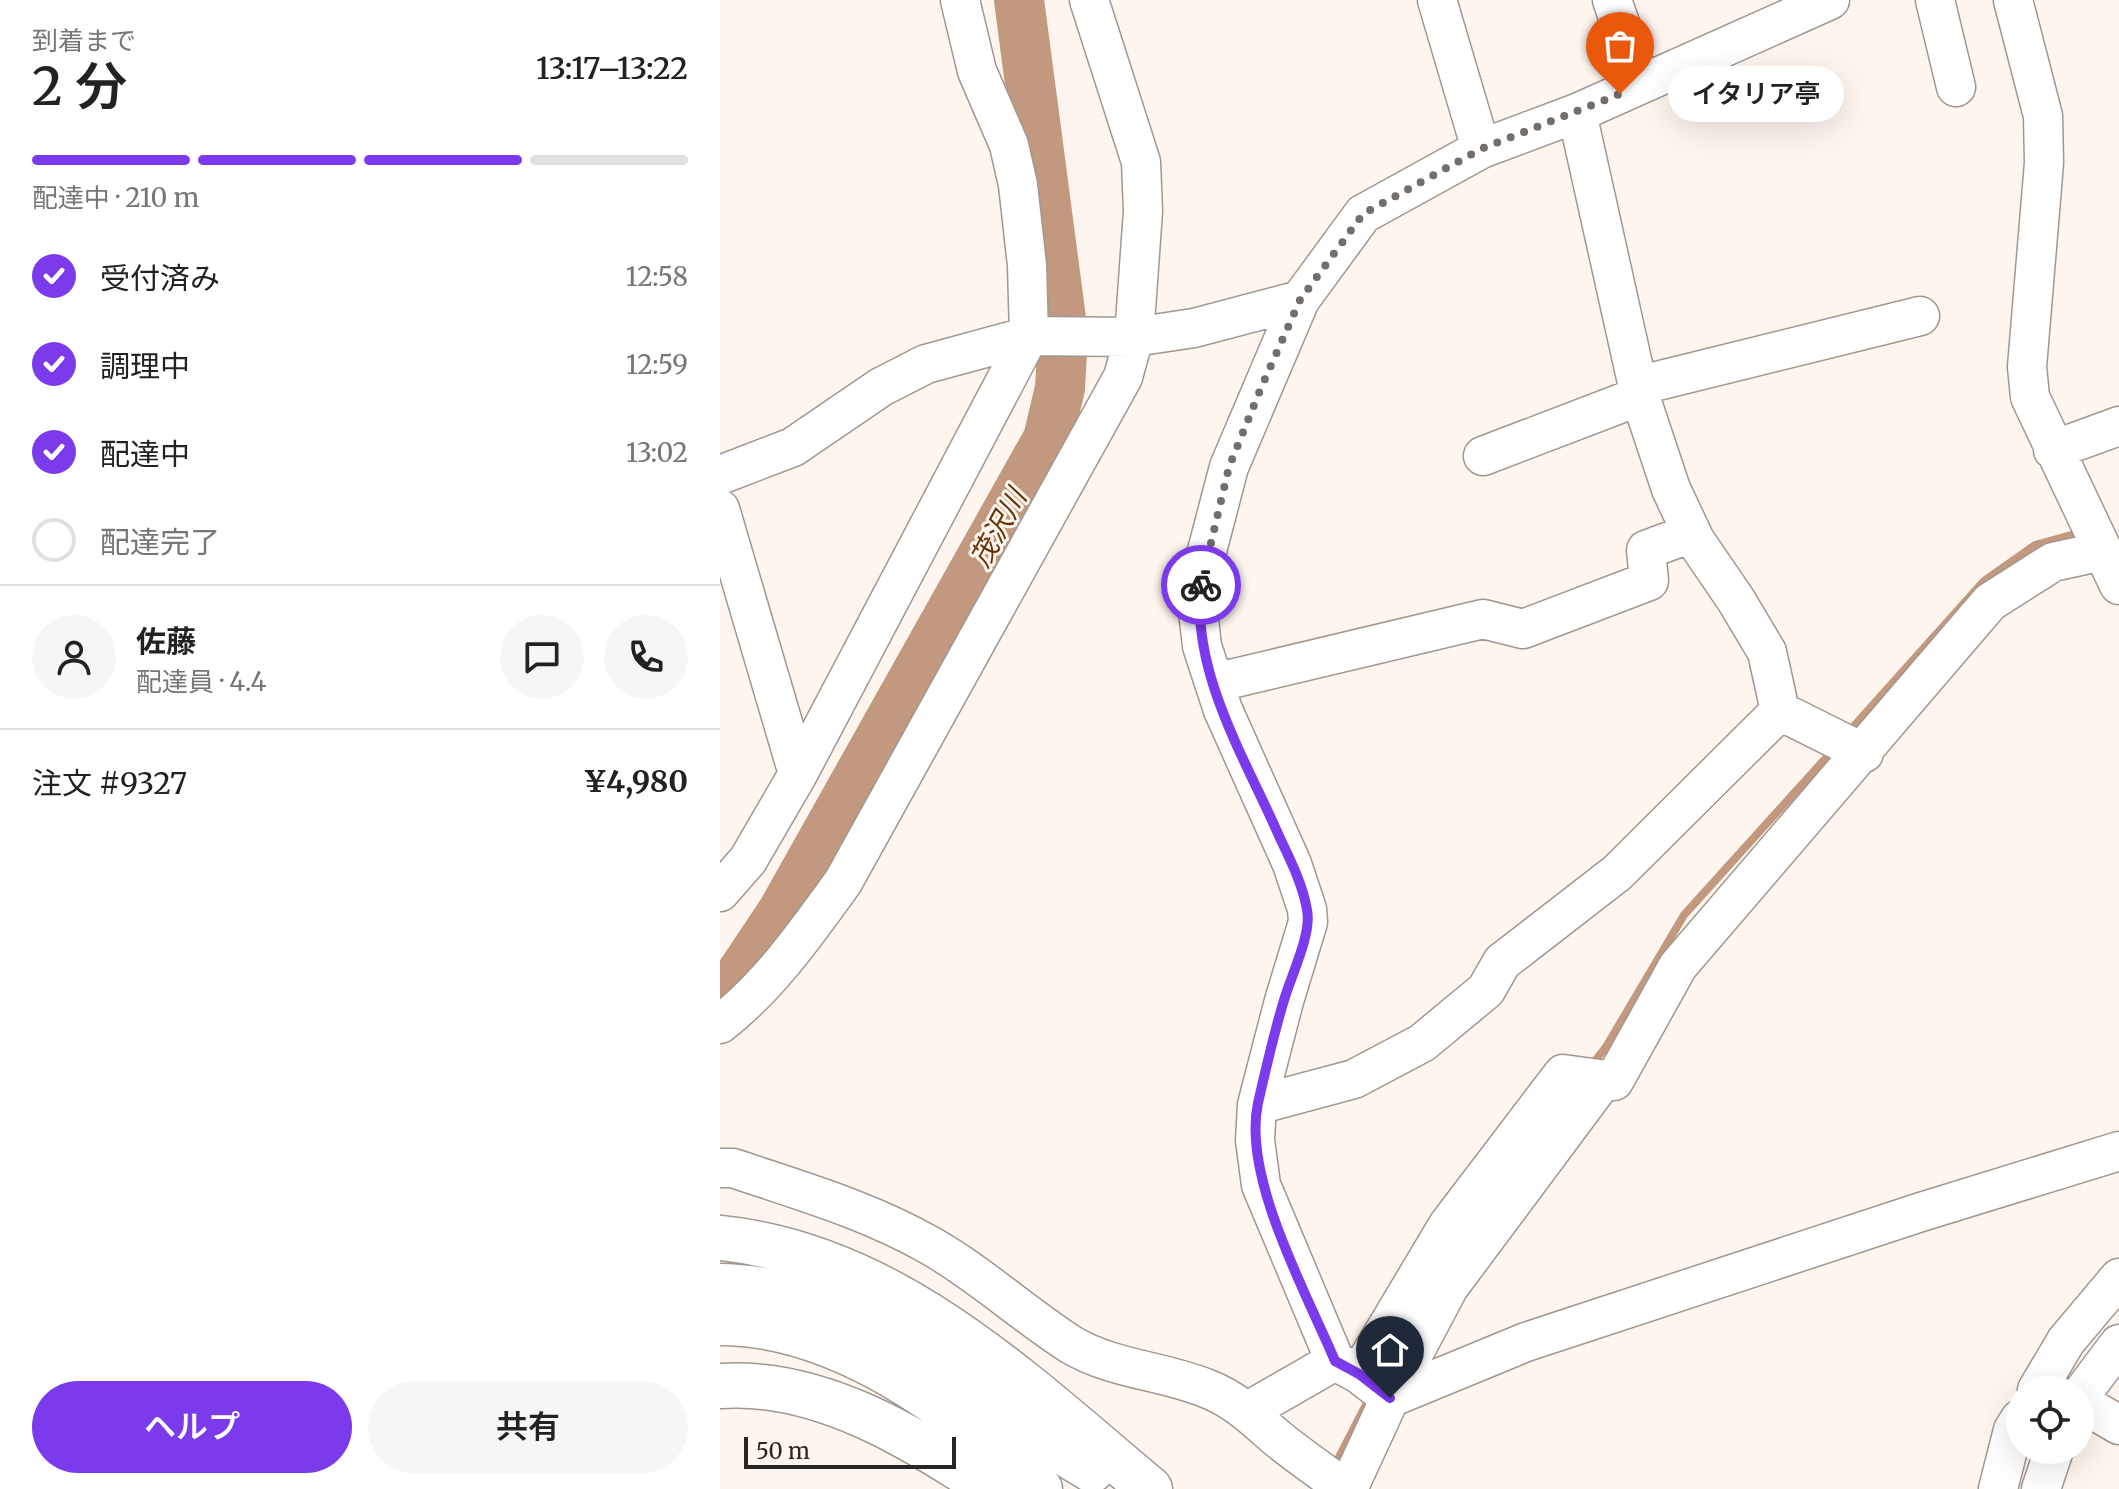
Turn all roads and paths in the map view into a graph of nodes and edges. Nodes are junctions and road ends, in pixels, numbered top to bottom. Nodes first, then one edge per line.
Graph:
1 (960, 0) edge
2 (1089, 0) edge
3 (1437, 0) edge
4 (1612, 0) edge
5 (1830, 0) edge
6 (1935, 0) edge
7 (2013, 0) edge
8 (1641, 84) junction
9 (1956, 87) dead end
10 (1577, 113) junction
11 (1481, 149) junction
12 (1300, 300) junction
13 (1920, 316) dead end
14 (1038, 336) junction
15 (1128, 337) junction
16 (1638, 391) junction
17 (2119, 426) edge
18 (2053, 450) junction
19 (1483, 456) dead end
20 (720, 475) edge
21 (720, 509) edge
22 (1691, 533) junction
23 (2108, 549) edge
24 (2119, 585) edge
25 (1214, 683) junction
26 (1780, 711) junction
27 (1861, 751) junction
28 (798, 774) junction
29 (720, 892) edge
30 (720, 1024) edge
31 (1604, 1079) junction
32 (1257, 1105) junction
33 (2119, 1151) edge
34 (720, 1168) edge
35 (720, 1238) edge
36 (2119, 1278) edge
37 (720, 1286) edge
38 (720, 1323) edge
39 (2119, 1344) edge
40 (2045, 1376) edge
41 (2094, 1379) edge
42 (1367, 1381) junction
43 (720, 1386) edge
44 (2094, 1408) edge
45 (1248, 1411) junction
46 (2119, 1425) edge
47 (2006, 1458) edge
48 (2049, 1464) edge
49 (991, 1489) edge
50 (1040, 1489) edge
51 (1125, 1489) edge
52 (1150, 1489) edge
53 (1347, 1489) edge
54 (1998, 1489) edge
55 (2041, 1489) edge

1 - 14 street
2 - 15 street
3 - 11 street
4 - 8 street
5 - 8 street
6 - 9 street
7 - 18 street
8 - 10 street
10 - 11 street
10 - 16 street
11 - 12 street
12 - 15 street
12 - 25 street
13 - 16 street
14 - 15 street
14 - 20 street
14 - 28 street
15 - 30 street
16 - 19 street
16 - 22 street
17 - 18 street
18 - 23 street
21 - 28 street
22 - 25 street
22 - 26 street
23 - 24 street
23 - 27 street
25 - 32 street
26 - 27 street
26 - 32 street
27 - 31 street
28 - 29 street
31 - 42 street
31 - 42 street
32 - 42 street
33 - 42 street
34 - 45 street
35 - 52 highway
36 - 40 street
37 - 51 highway
38 - 50 highway
39 - 41 street
42 - 45 street
42 - 53 street
43 - 49 highway
44 - 46 street
45 - 53 street
47 - 54 street
48 - 55 street

